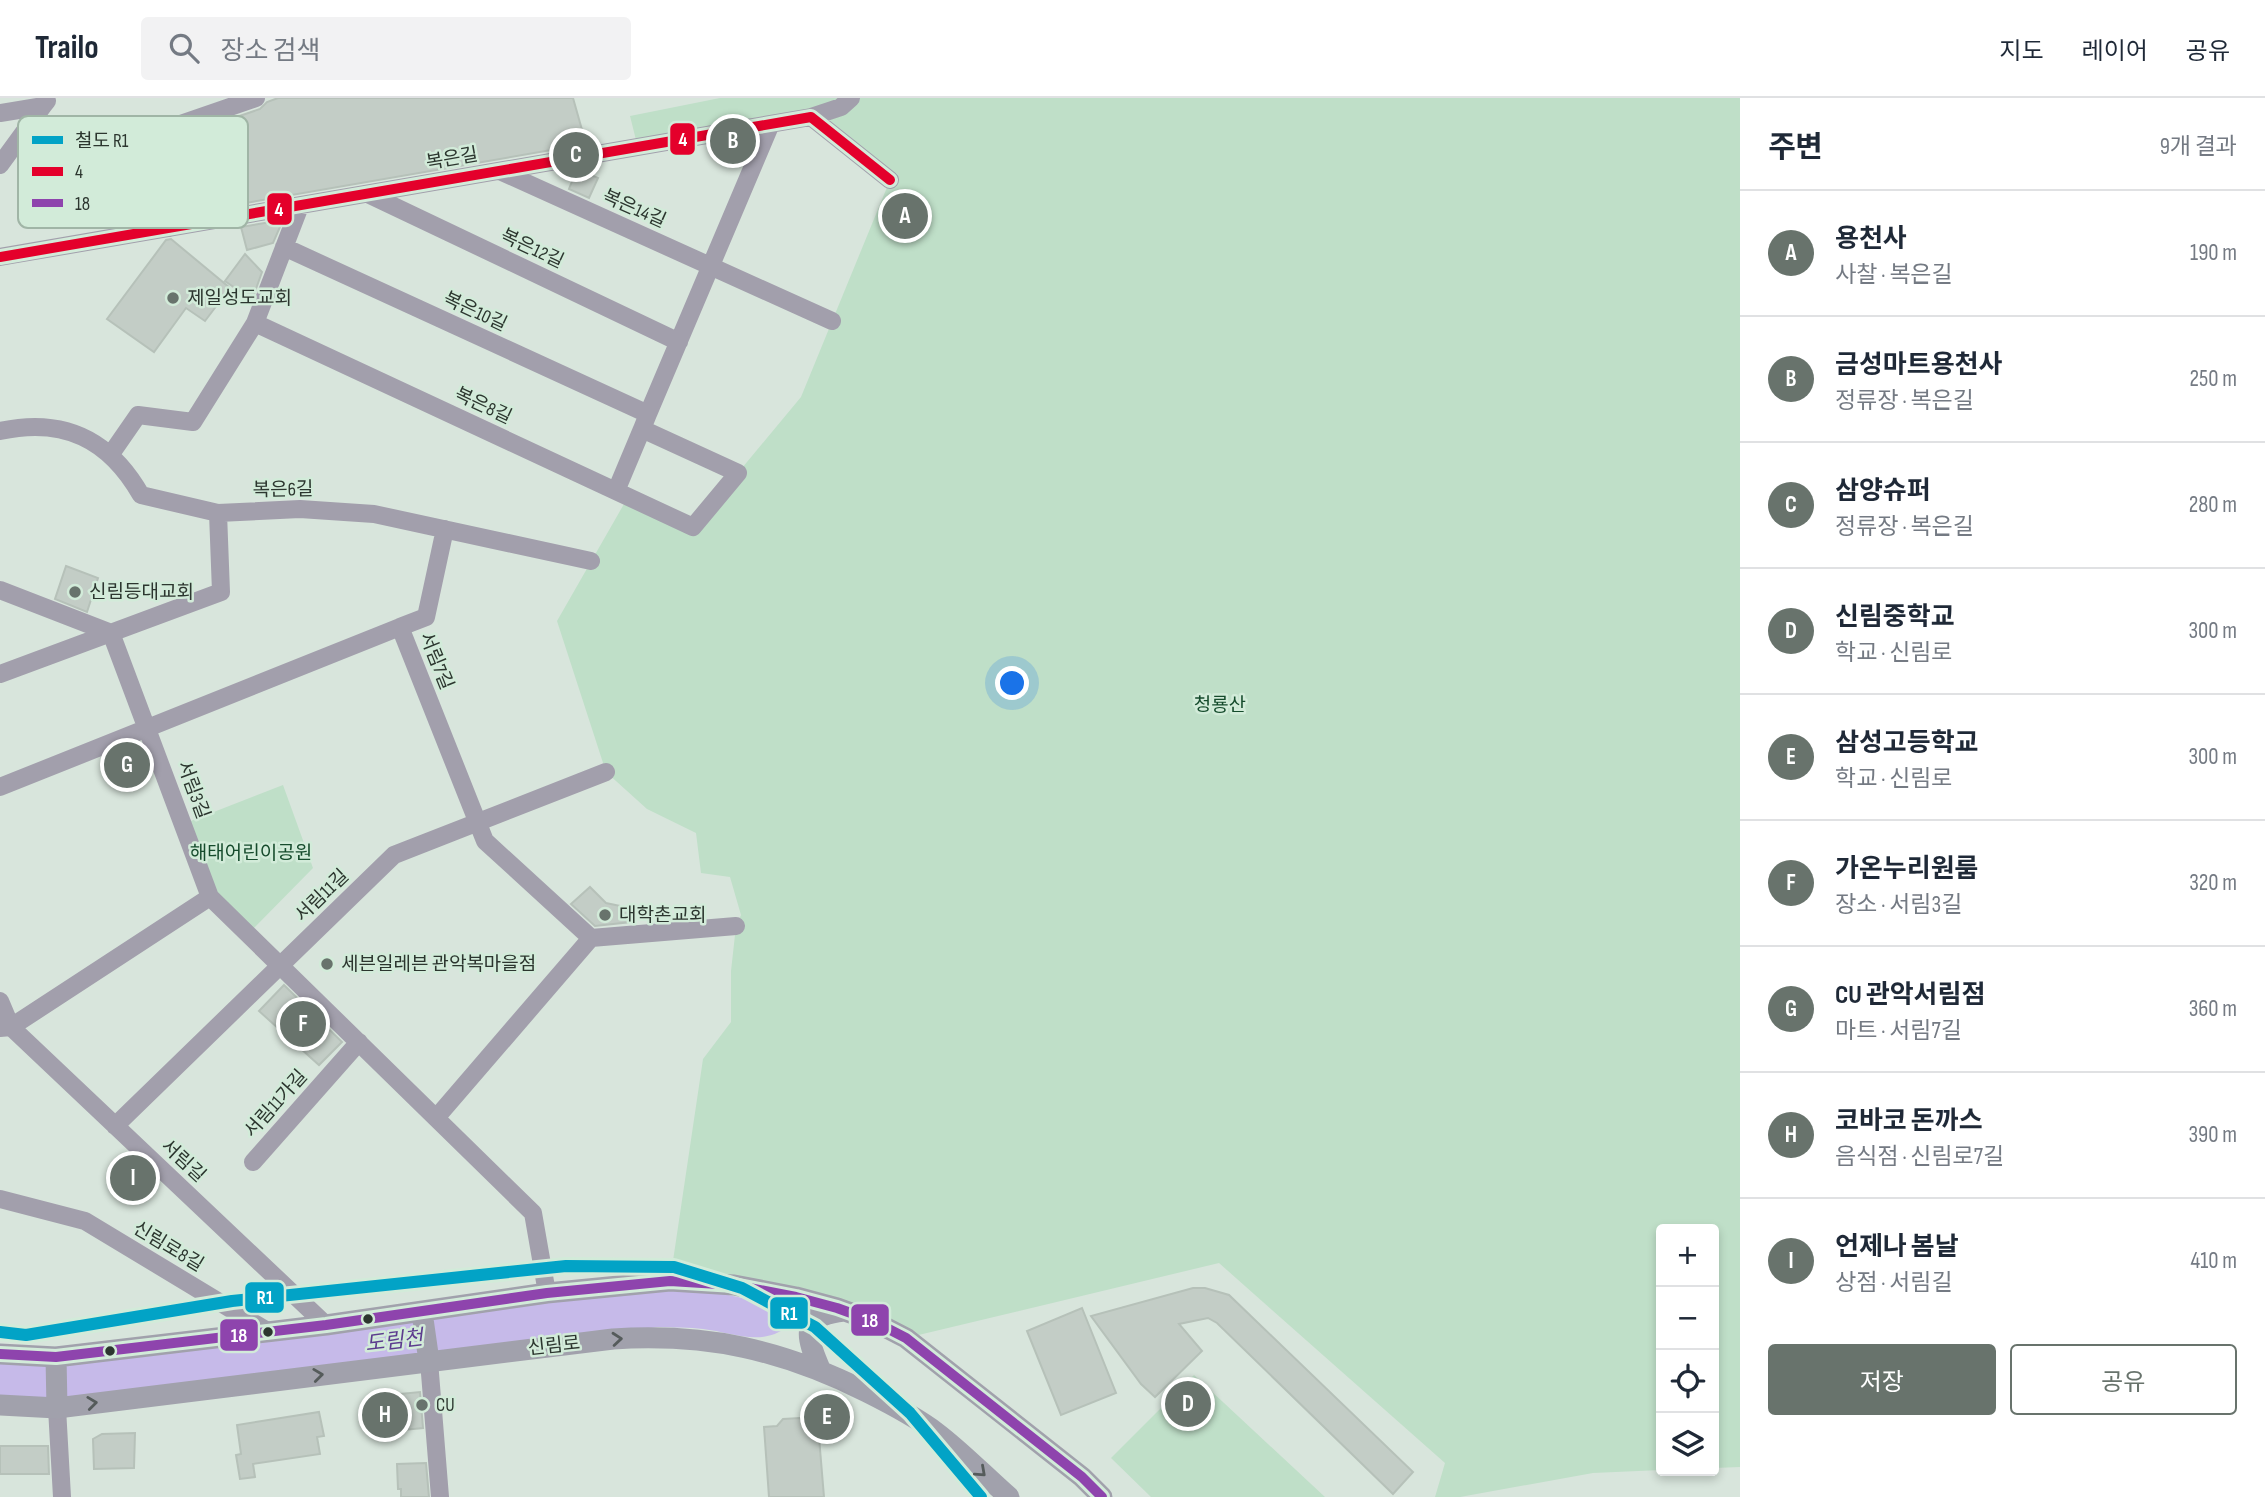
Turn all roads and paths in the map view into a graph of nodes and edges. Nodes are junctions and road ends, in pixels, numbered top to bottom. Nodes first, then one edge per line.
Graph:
1 (257, 98) edge
2 (851, 98) edge
3 (46, 102) edge
4 (0, 113) edge
5 (204, 116) edge
6 (811, 117) junction
7 (770, 126) junction
8 (18, 140) edge
9 (0, 165) edge
10 (502, 172) junction
11 (890, 180) dead end
12 (368, 194) junction
13 (300, 206) junction
14 (248, 215) edge
15 (175, 228) edge
16 (169, 229) joint
17 (284, 247) junction
18 (0, 257) edge
19 (710, 266) junction
20 (832, 321) dead end
21 (255, 323) junction
22 (678, 342) junction
23 (645, 422) junction
24 (0, 431) edge
25 (111, 454) junction
26 (616, 491) junction
27 (218, 513) junction
28 (693, 527) joint
29 (445, 529) junction
30 (591, 561) dead end
31 (0, 590) edge
32 (400, 627) junction
33 (111, 632) junction
34 (0, 674) edge
35 (147, 728) junction
36 (606, 772) dead end
37 (0, 786) edge
38 (478, 822) junction
39 (210, 897) junction
40 (736, 926) dead end
41 (591, 938) junction
42 (281, 966) junction
43 (0, 1001) edge
44 (5, 1028) edge
45 (359, 1042) junction
46 (436, 1118) junction
47 (115, 1126) junction
48 (253, 1162) dead end
49 (0, 1199) edge
50 (547, 1293) junction
51 (846, 1311) junction
52 (422, 1312) junction
53 (326, 1325) junction
54 (269, 1332) junction
55 (0, 1354) edge
56 (56, 1358) junction
57 (429, 1361) junction
58 (821, 1371) junction
59 (0, 1405) edge
60 (57, 1408) junction
61 (62, 1497) edge
62 (440, 1497) edge
63 (1009, 1497) edge
64 (1102, 1497) edge

1 - 5 street
2 - 6 street, 복은길
3 - 4 street
6 - 7 street, 복은길
6 - 11 street
7 - 10 street, 복은길
7 - 19 street
8 - 9 street
10 - 12 street, 복은길
10 - 19 street, 복은14길
12 - 13 street, 복은길
12 - 22 street, 복은12길
13 - 14 street, 복은길
13 - 17 street
15 - 16 street, 복은길
16 - 18 street, 복은길
17 - 21 street
17 - 23 street, 복은10길
19 - 20 street, 복은14길
19 - 22 street
21 - 25 street
21 - 26 street, 복은8길
22 - 23 street
23 - 26 street
23 - 28 street, 복은10길
24 - 25 street, 복은6길
25 - 27 street, 복은6길
26 - 28 street, 복은8길
27 - 29 street, 복은6길
27 - 33 street
29 - 30 street, 복은6길
29 - 32 street
31 - 33 street
32 - 35 street, 서림7길
32 - 38 street, 서림7길
33 - 34 street
33 - 35 street, 서림3길
35 - 37 street, 서림7길
35 - 39 street, 서림3길
36 - 38 street, 서림11길
38 - 41 street, 서림7길
38 - 42 street, 서림11길
39 - 42 street, 서림3길
39 - 44 street
40 - 41 street
41 - 46 street
42 - 45 street, 서림3길
42 - 47 street, 서림11길
43 - 44 street, 서림길
44 - 47 street, 서림길
45 - 46 street, 서림3길
45 - 48 street, 서림11가길
46 - 50 street, 서림3길
47 - 53 street, 서림길
49 - 54 street, 신림로8길
50 - 51 main road
50 - 52 main road
51 - 58 main road
51 - 64 main road
52 - 53 main road
52 - 57 main road
53 - 54 main road
54 - 56 main road
55 - 56 main road
56 - 60 main road
57 -> 58 main road, 신림로
60 -> 57 main road, 신림로
57 - 62 street
58 -> 63 main road, 신림로
59 - 60 main road, 신림로
60 - 61 street

